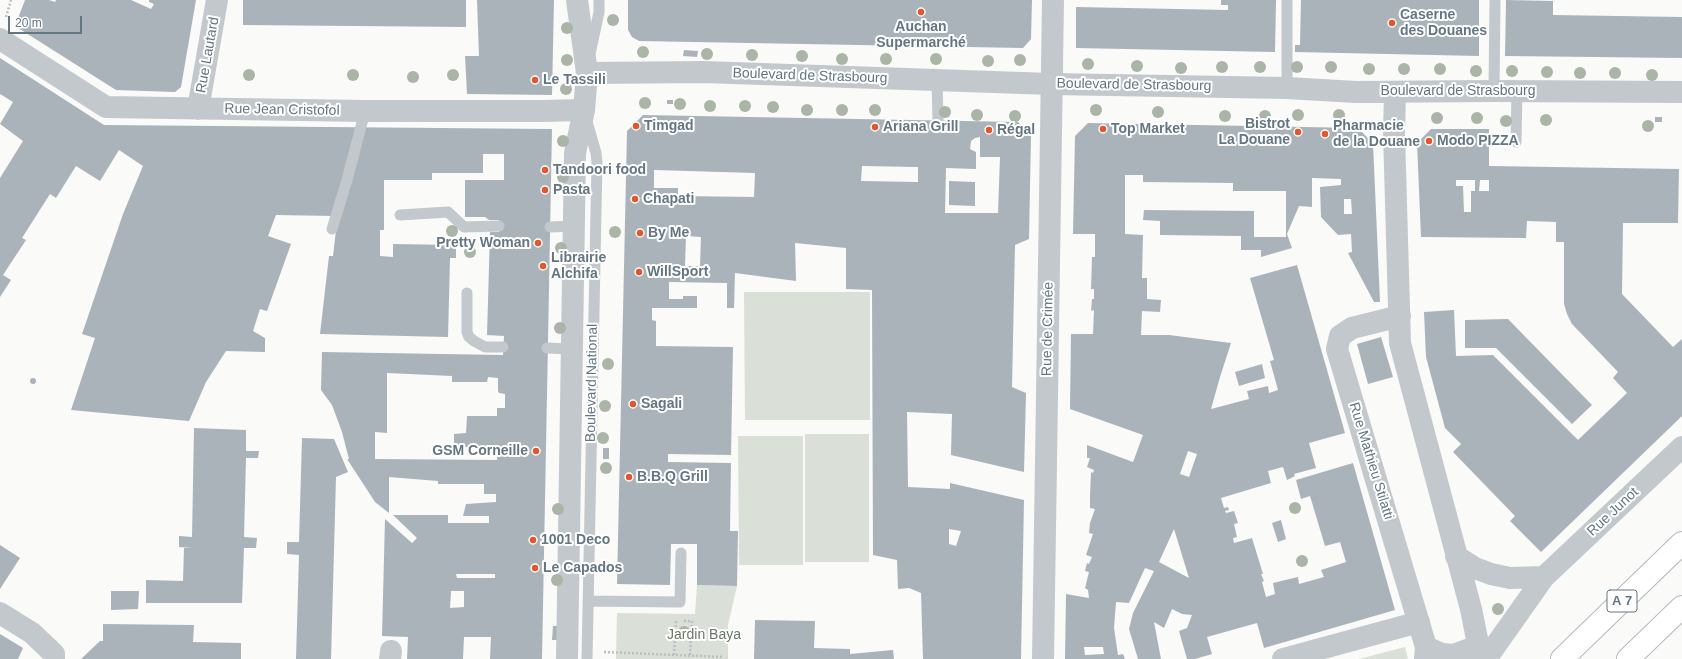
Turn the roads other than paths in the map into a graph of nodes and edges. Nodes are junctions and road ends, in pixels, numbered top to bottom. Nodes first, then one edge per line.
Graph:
1 (217, 0) edge
2 (577, 0) edge
3 (599, 0) edge
4 (1053, 0) edge
5 (1287, 0) edge
6 (1494, 0) edge
7 (0, 39) edge
8 (587, 73) junction
9 (937, 80) junction
10 (1051, 84) junction
11 (1287, 88) junction
12 (1494, 90) junction
13 (1517, 91) junction
14 (1395, 92) junction
15 (1682, 92) edge
16 (198, 109) junction
17 (584, 110) junction
18 (365, 111) junction
19 (938, 121) dead end
20 (1516, 142) dead end
21 (400, 215) dead end
22 (499, 226) dead end
23 (574, 226) junction
24 (550, 227) dead end
25 (332, 229) dead end
26 (467, 293) dead end
27 (1400, 316) junction
28 (503, 347) dead end
29 (547, 348) dead end
30 (572, 349) junction
31 (1682, 447) edge
32 (1682, 543) edge
33 (681, 553) dead end
34 (1456, 556) junction
35 (1544, 577) junction
36 (588, 600) junction
37 (1682, 607) edge
38 (0, 613) edge
39 (1419, 622) junction
40 (1425, 653) edge
41 (1482, 654) edge
42 (587, 655) edge
43 (54, 659) edge
44 (566, 659) edge
45 (1043, 659) edge
46 (1283, 659) edge
47 (1562, 659) edge
48 (1628, 659) edge

1 - 16 street, Rue Lautard
2 - 8 street, Boulevard National
3 - 8 lane, Boulevard National
4 - 10 street, Rue de Crimée
5 - 11 lane
6 - 12 lane
7 - 16 street, Rue Jean Cristofol
8 - 9 street, Boulevard de Strasbourg
8 - 17 street, Boulevard National
9 - 10 street, Boulevard de Strasbourg
9 - 19 lane
10 - 11 street, Boulevard de Strasbourg
10 - 45 street, Rue de Crimée
11 - 14 street, Boulevard de Strasbourg
12 - 13 street, Boulevard de Strasbourg
12 - 14 street, Boulevard de Strasbourg
13 - 15 street, Boulevard de Strasbourg
13 - 20 lane
14 - 27 street
16 - 18 street, Rue Jean Cristofol
17 - 18 street, Rue Jean Cristofol
17 - 23 street, Boulevard National
17 - 36 lane, Boulevard National
18 - 25 lane
21 - 22 lane
23 - 24 lane
23 - 30 street, Boulevard National
26 - 28 lane
27 - 34 street
27 - 39 street, Rue Mathieu Stilatti
29 - 30 lane
30 - 44 street, Boulevard National
31 - 35 street, Rue Junot
32 - 47 highway, A 7
33 - 36 lane
34 - 35 street
34 - 41 street
35 - 41 street, Rue Junot
36 - 42 lane, Boulevard National
37 - 48 highway
38 - 43 street
39 - 40 street, Rue Mathieu Stilatti
39 - 46 street
40 - 41 street, Rue Mathieu Stilatti

